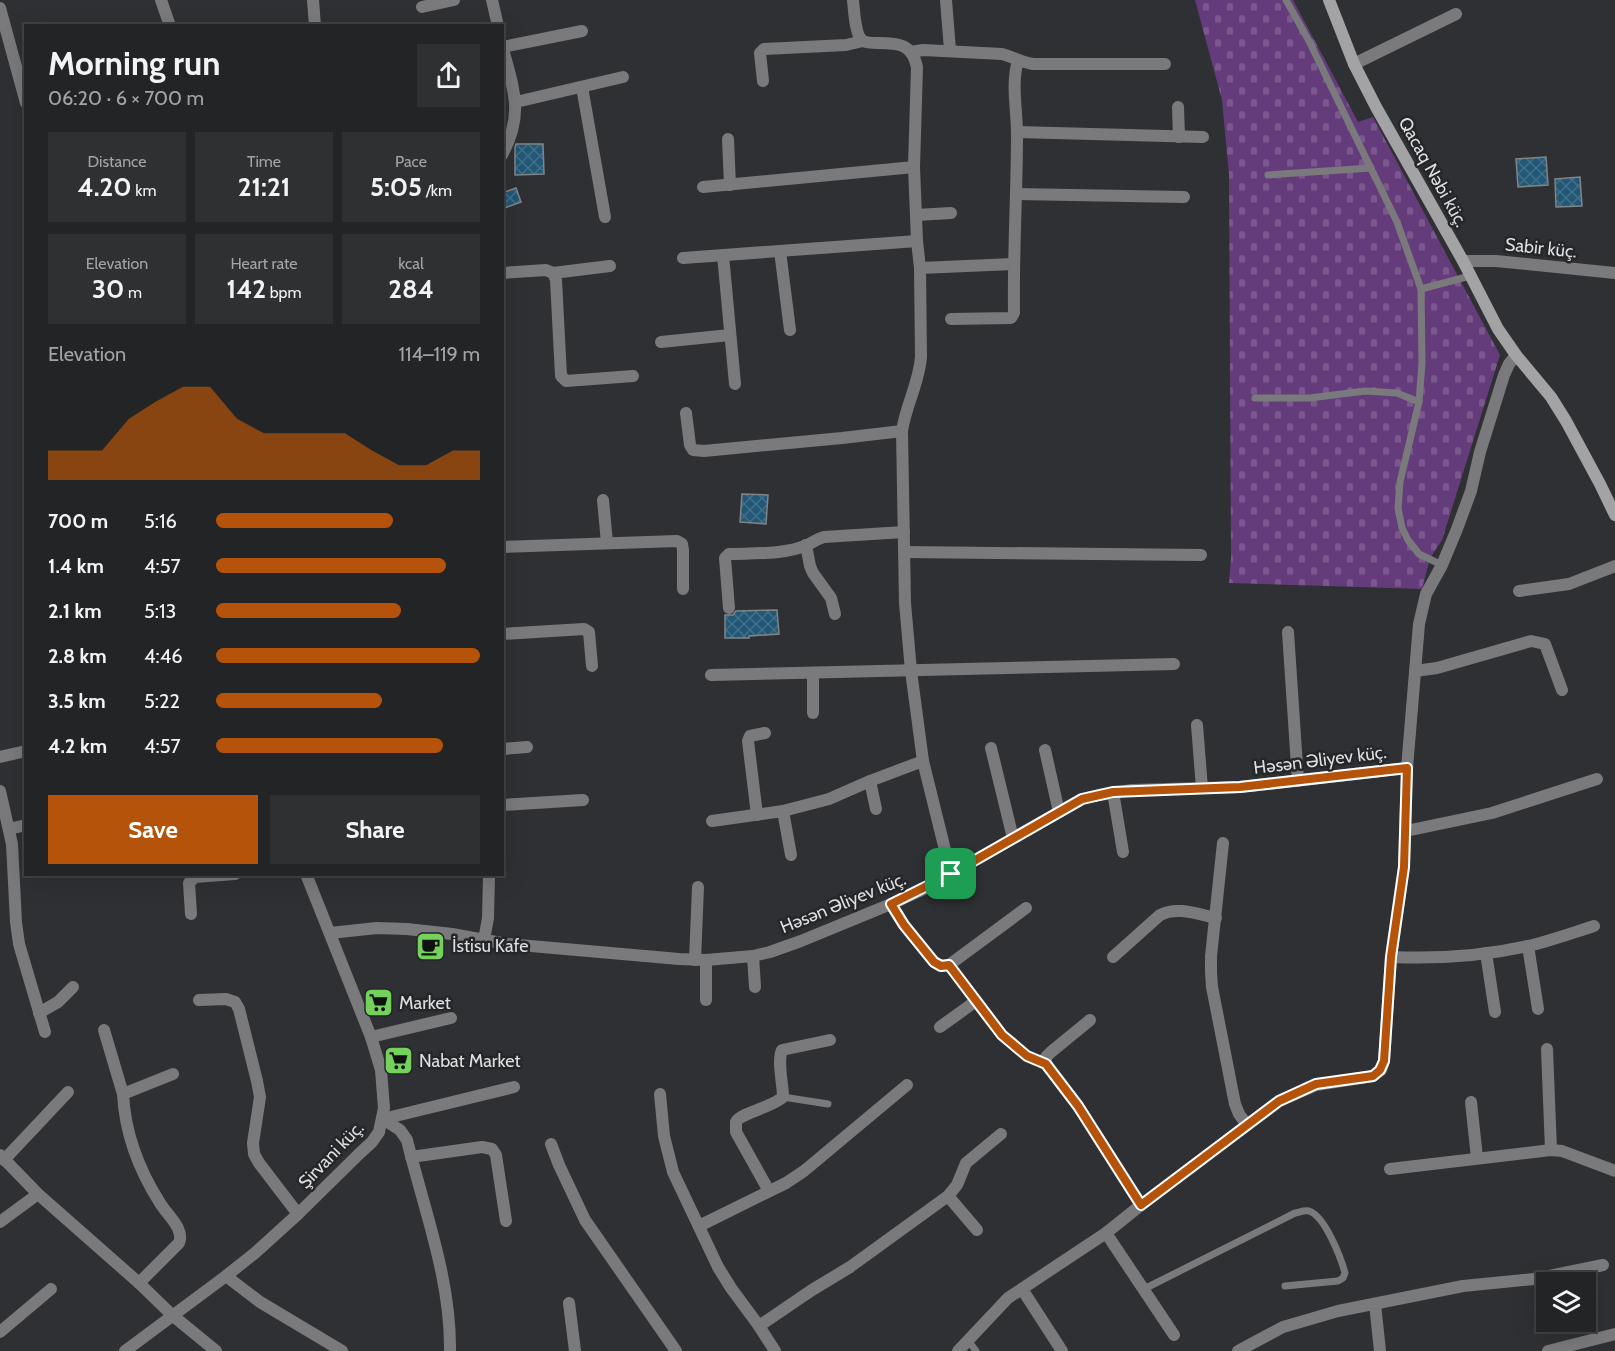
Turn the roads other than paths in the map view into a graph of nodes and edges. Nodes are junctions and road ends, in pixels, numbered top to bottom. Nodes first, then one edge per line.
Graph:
1 (161, 0) edge
2 (313, 0) edge
3 (454, 0) edge
4 (492, 0) edge
5 (853, 0) edge
6 (946, 0) edge
7 (1286, 0) edge
8 (1329, 0) edge
9 (422, 7) dead end
10 (0, 8) edge
11 (1456, 14) dead end
12 (169, 24) edge
13 (315, 24) edge
14 (498, 24) edge
15 (582, 31) dead end
16 (863, 41) junction
17 (504, 46) edge
18 (504, 50) edge
19 (950, 50) junction
20 (911, 52) junction
21 (1018, 61) junction
22 (1165, 64) dead end
23 (1354, 64) junction
24 (623, 77) dead end
25 (763, 81) dead end
26 (582, 87) junction
27 (24, 96) edge
28 (516, 102) junction
29 (1178, 107) dead end
30 (1017, 132) junction
31 (1179, 137) junction
32 (1203, 137) dead end
33 (728, 139) dead end
34 (504, 151) edge
35 (915, 167) junction
36 (1371, 168) junction
37 (1268, 175) dead end
38 (730, 185) junction
39 (703, 187) dead end
40 (1016, 194) junction
41 (1184, 196) dead end
42 (951, 213) dead end
43 (916, 215) junction
44 (605, 217) dead end
45 (916, 241) junction
46 (780, 251) junction
47 (723, 255) junction
48 (683, 258) dead end
49 (1463, 261) junction
50 (1013, 264) junction
51 (610, 266) dead end
52 (920, 268) junction
53 (504, 273) edge
54 (553, 273) junction
55 (1615, 273) edge
56 (1470, 276) junction
57 (1421, 289) junction
58 (951, 319) dead end
59 (790, 330) dead end
60 (730, 335) junction
61 (661, 342) dead end
62 (1516, 355) junction
63 (633, 376) dead end
64 (735, 384) dead end
65 (1255, 398) dead end
66 (1419, 402) junction
67 (686, 413) dead end
68 (902, 431) junction
69 (603, 500) dead end
70 (1615, 515) edge
71 (904, 532) junction
72 (607, 543) junction
73 (806, 545) junction
74 (504, 547) edge
75 (905, 552) junction
76 (1201, 555) dead end
77 (1442, 566) junction
78 (1615, 566) edge
79 (683, 589) dead end
80 (1519, 591) dead end
81 (729, 608) dead end
82 (835, 615) dead end
83 (1288, 632) dead end
84 (504, 634) edge
85 (1174, 663) dead end
86 (592, 666) dead end
87 (1415, 670) junction
88 (911, 671) junction
89 (813, 673) junction
90 (711, 675) dead end
91 (1562, 690) dead end
92 (813, 713) dead end
93 (1197, 725) dead end
94 (765, 733) dead end
95 (527, 747) dead end
96 (991, 748) dead end
97 (504, 749) edge
98 (1045, 750) dead end
99 (24, 751) edge
100 (0, 757) edge
101 (923, 761) junction
102 (1407, 768) junction
103 (1597, 779) dead end
104 (870, 781) junction
105 (1298, 782) junction
106 (1202, 788) junction
107 (0, 791) edge
108 (1113, 792) junction
109 (583, 800) dead end
110 (504, 805) edge
111 (876, 809) dead end
112 (783, 811) junction
113 (1059, 812) junction
114 (757, 815) junction
115 (712, 821) dead end
116 (24, 826) edge
117 (9, 830) junction
118 (1406, 831) junction
119 (1013, 838) junction
120 (1223, 843) dead end
121 (1123, 852) dead end
122 (791, 855) dead end
123 (951, 874) junction
124 (209, 876) edge
125 (307, 876) edge
126 (489, 876) edge
127 (699, 887) dead end
128 (891, 904) junction
129 (1026, 908) dead end
130 (191, 914) dead end
131 (1216, 918) junction
132 (1594, 926) dead end
133 (330, 933) junction
134 (484, 940) junction
135 (1528, 946) junction
136 (1486, 953) junction
137 (753, 956) junction
138 (1113, 957) dead end
139 (1391, 957) junction
140 (701, 960) junction
141 (949, 965) junction
142 (73, 987) dead end
143 (755, 987) dead end
144 (199, 1000) dead end
145 (706, 1000) dead end
146 (976, 1001) junction
147 (1538, 1009) dead end
148 (1495, 1012) dead end
149 (39, 1013) junction
150 (451, 1018) dead end
151 (1090, 1020) dead end
152 (940, 1027) dead end
153 (104, 1030) dead end
154 (45, 1032) dead end
155 (1002, 1035) road end
156 (371, 1037) junction
157 (830, 1040) dead end
158 (1547, 1049) dead end
159 (173, 1074) dead end
160 (907, 1085) dead end
161 (514, 1087) dead end
162 (68, 1092) dead end
163 (123, 1094) junction
164 (660, 1094) dead end
165 (783, 1097) junction
166 (1472, 1102) dead end
167 (828, 1104) dead end
168 (383, 1119) junction
169 (1247, 1125) junction
170 (1001, 1134) dead end
171 (550, 1144) dead end
172 (1551, 1150) junction
173 (411, 1157) junction
174 (2, 1158) edge
175 (1477, 1158) junction
176 (1390, 1169) dead end
177 (1615, 1171) edge
178 (769, 1191) junction
179 (38, 1194) junction
180 (948, 1196) junction
181 (1141, 1205) junction
182 (298, 1214) junction
183 (506, 1221) dead end
184 (0, 1222) edge
185 (699, 1226) junction
186 (977, 1230) dead end
187 (1107, 1233) junction
188 (1603, 1265) dead end
189 (226, 1276) junction
190 (139, 1283) junction
191 (1285, 1286) dead end
192 (1022, 1288) junction
193 (51, 1289) dead end
194 (1144, 1289) junction
195 (569, 1303) dead end
196 (1375, 1304) junction
197 (172, 1315) junction
198 (759, 1326) junction
199 (0, 1332) edge
200 (1615, 1334) edge
201 (1174, 1335) dead end
202 (968, 1340) junction
203 (1563, 1350) edge
204 (125, 1351) edge
205 (216, 1351) edge
206 (342, 1351) edge
207 (450, 1351) edge
208 (575, 1351) edge
209 (676, 1351) edge
210 (775, 1351) edge
211 (958, 1351) edge
212 (976, 1351) edge
213 (1062, 1351) edge
214 (1238, 1351) edge
215 (1380, 1351) edge
216 (1548, 1351) edge

1 - 12 street
2 - 13 street
3 - 9 street
4 - 14 street
5 - 16 street
6 - 19 street
7 - 36 lane
8 - 23 street, Qacaq Nəbi küç.
10 - 27 street
11 - 23 street
15 - 17 street
16 - 20 street
16 - 25 street
18 - 28 street
19 - 20 street
19 - 21 street
20 - 35 street
21 - 22 street
21 - 30 street
23 - 49 street, Qacaq Nəbi küç.
24 - 26 street
26 - 28 street
26 - 44 street
28 - 34 street
29 - 31 street
30 - 31 street
30 - 40 street
31 - 32 street
33 - 38 street
35 - 38 street
35 - 43 street
36 - 37 lane
36 - 57 lane
38 - 39 street
40 - 41 street
40 - 50 street
42 - 43 street
43 - 45 street
45 - 46 street
45 - 52 street
46 - 47 street
46 - 59 street
47 - 48 street
47 - 60 street
49 - 55 street, Sabir küç.
49 - 56 street, Qacaq Nəbi küç.
50 - 52 street
50 - 58 street
51 - 54 street
52 - 68 street
53 - 54 street
54 - 63 street
56 - 57 lane
56 - 62 street, Qacaq Nəbi küç.
57 - 66 lane
60 - 61 street
60 - 64 street
62 - 70 street, Qacaq Nəbi küç.
62 - 77 street
65 - 66 lane
66 - 77 lane
67 - 68 street
68 - 71 street
69 - 72 street
71 - 73 street
71 - 75 street
72 - 74 street
72 - 79 street
73 - 81 street
73 - 82 street
75 - 76 street
75 - 88 street
77 - 87 street
78 - 80 street
83 - 105 street
84 - 86 street
85 - 88 street
87 - 91 street
87 - 102 street
88 - 89 street
88 - 101 street
89 - 90 street
89 - 92 street
93 - 106 street
94 - 114 street
95 - 97 street
96 - 119 street
98 - 113 street
99 - 100 street
101 - 104 street
101 - 123 street
102 - 105 street, Həsən Əliyev küç.
102 - 118 street
103 - 118 street
104 - 111 street
104 - 112 street
105 - 106 street, Həsən Əliyev küç.
106 - 108 street, Həsən Əliyev küç.
107 - 117 street
108 - 113 street, Həsən Əliyev küç.
108 - 121 street
109 - 110 street
112 - 114 street
112 - 122 street
113 - 119 street, Həsən Əliyev küç.
114 - 115 street
116 - 117 street
117 - 149 street
118 - 139 street
119 - 123 street, Həsən Əliyev küç.
120 - 131 street
123 - 128 street, Həsən Əliyev küç.
124 - 130 street
125 - 133 street, Şirvani küç.
126 - 134 street
127 - 140 street
128 - 137 street, Həsən Əliyev küç.
128 - 141 street
129 - 141 street
131 - 138 street
131 - 169 street
132 - 135 street
133 - 134 street, Həsən Əliyev küç.
133 - 156 street, Şirvani küç.
134 - 140 street, Həsən Əliyev küç.
135 - 136 street
135 - 147 street
136 - 139 street
136 - 148 street
137 - 140 street, Həsən Əliyev küç.
137 - 143 street
139 - 169 street
140 - 145 street
141 - 146 street
142 - 149 street
144 - 182 street
146 - 152 street
146 - 155 street
149 - 154 street
150 - 156 street
151 - 181 street
153 - 163 street
156 - 168 street, Şirvani küç.
157 - 165 street
158 - 172 street
159 - 163 street
160 - 178 street
161 - 168 street
162 - 174 street
163 - 190 street
164 - 185 street
165 - 167 lane
165 - 178 street
166 - 175 street
168 - 173 street
168 - 182 street, Şirvani küç.
169 - 181 street
170 - 180 street
171 - 209 street
172 - 175 street
172 - 177 street
173 - 183 street
173 - 207 street
174 - 179 street
175 - 176 street
178 - 185 street
179 - 184 street
179 - 190 street
180 - 186 street
180 - 198 street
181 - 187 street
182 - 189 street, Şirvani küç.
185 - 198 street
187 - 192 street
187 - 194 street
188 - 196 street
189 - 197 street, Şirvani küç.
189 - 206 street
190 - 197 street
191 - 194 lane
192 - 202 street
192 - 213 street
193 - 199 street
194 - 201 street
195 - 208 street
196 - 214 street
196 - 215 street
197 - 204 street, Şirvani küç.
197 - 205 street
198 - 210 street
200 - 203 street
202 - 211 street
202 - 212 lane
203 - 216 street

